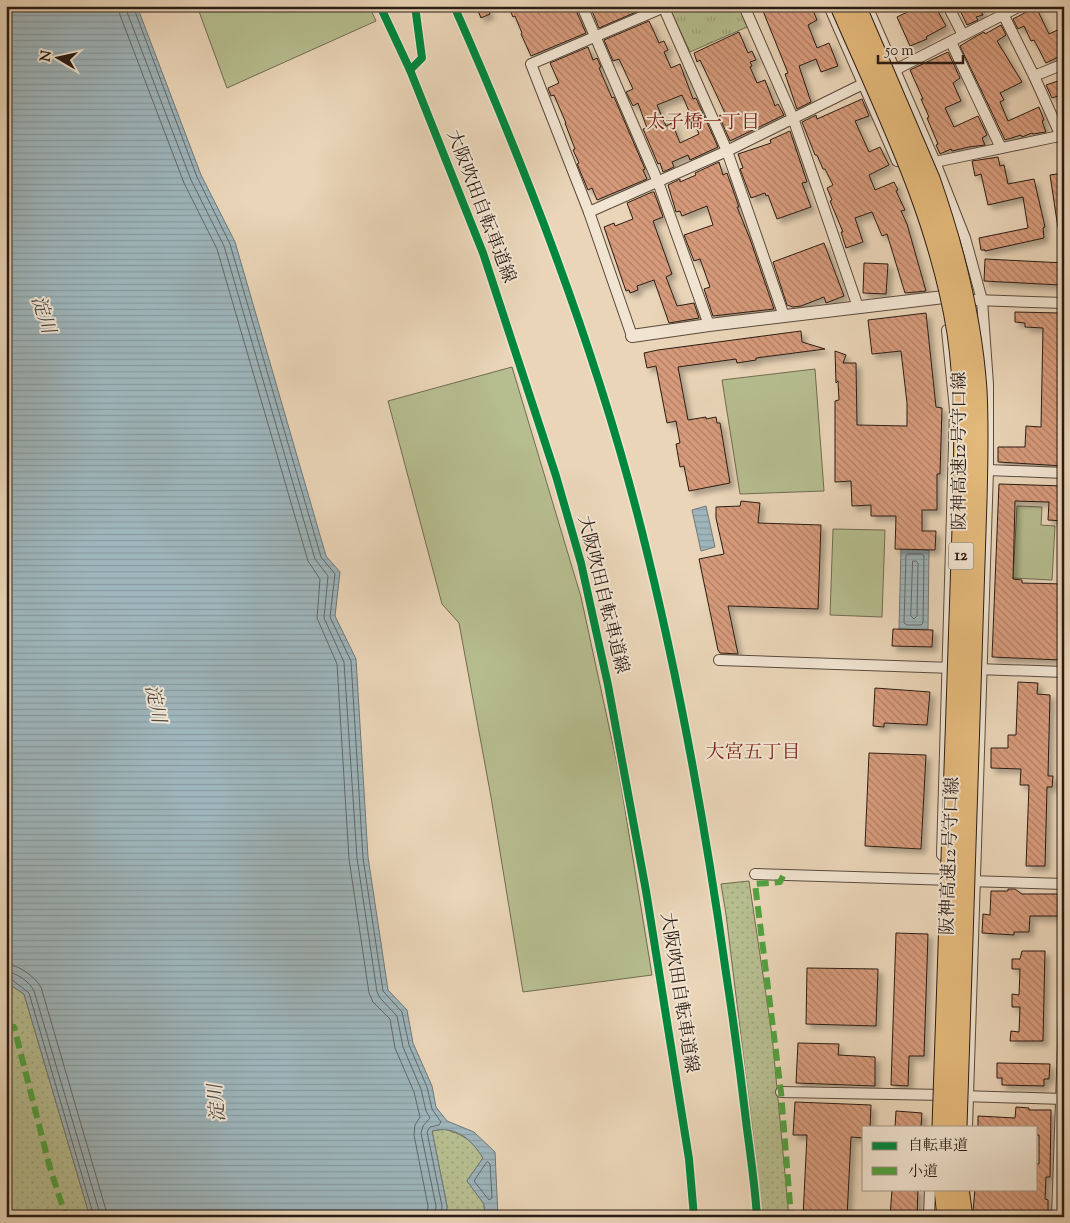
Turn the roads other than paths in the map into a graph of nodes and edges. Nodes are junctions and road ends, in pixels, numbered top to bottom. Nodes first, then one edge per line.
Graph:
1 (582, 6) edge
2 (744, 6) edge
3 (829, 6) edge
4 (840, 6) edge
5 (856, 6) edge
6 (868, 6) edge
7 (948, 6) edge
8 (1020, 6) edge
9 (665, 7) edge
10 (1002, 11) edge
11 (963, 35) junction
12 (595, 38) junction
13 (951, 42) junction
14 (1064, 64) edge
15 (894, 71) junction
16 (1034, 76) junction
17 (864, 83) junction
18 (793, 118) junction
19 (1063, 138) edge
20 (1001, 148) junction
21 (727, 151) junction
22 (935, 162) junction
23 (658, 182) junction
24 (589, 212) junction
25 (944, 298) junction
26 (982, 300) junction
27 (1064, 304) edge
28 (858, 307) junction
29 (784, 316) junction
30 (709, 325) junction
31 (632, 336) joint
32 (988, 470) junction
33 (1064, 474) edge
34 (719, 660) dead end
35 (946, 668) junction
36 (982, 669) junction
37 (1064, 672) edge
38 (755, 874) dead end
39 (941, 880) junction
40 (975, 881) junction
41 (1064, 884) edge
42 (1064, 1017) edge
43 (781, 1092) dead end
44 (934, 1094) junction
45 (968, 1096) junction
46 (1062, 1099) edge
47 (933, 1126) edge
48 (942, 1126) edge
49 (957, 1126) edge
50 (967, 1126) edge
51 (930, 1190) edge
52 (944, 1190) edge
53 (959, 1190) edge
54 (965, 1190) edge
55 (929, 1217) edge
56 (947, 1217) edge
57 (963, 1217) edge
58 (1057, 1217) edge

1 - 12 street
2 - 18 street
3 - 17 street
4 - 48 highway, 阪神高速12号守口線 / 12, bridge
5 - 49 highway, 阪神高速12号守口線, bridge
6 - 15 street
7 - 11 street
8 - 10 street
9 - 12 street
9 - 21 street
10 - 11 street
10 - 16 street
11 - 13 street
12 - 23 street
12 - 24 street
13 - 15 street
13 - 20 street
14 - 16 street
15 - 17 street
15 - 22 street
16 - 19 street
17 - 18 street
17 - 25 street
18 - 21 street
18 - 28 street
19 - 20 street
20 - 22 street
21 - 23 street
21 - 29 street
22 - 26 street
23 - 24 street
23 - 30 street
24 - 31 street
25 - 26 street
25 - 28 street
25 - 35 street
26 - 27 street
26 - 32 street
28 - 29 street
29 - 30 street
30 - 31 street
32 - 33 street
32 - 36 street
34 - 35 street
35 - 36 street
35 - 39 street
36 - 37 street
36 - 40 street
38 - 39 street
39 - 40 street
39 - 44 street
40 - 41 street
40 - 45 street
42 - 46 street
43 - 44 street
44 - 45 street
44 - 47 street
45 - 46 street
45 - 50 street
46 - 58 street
51 - 55 street
52 - 56 highway
53 - 57 highway
54 - 57 street

